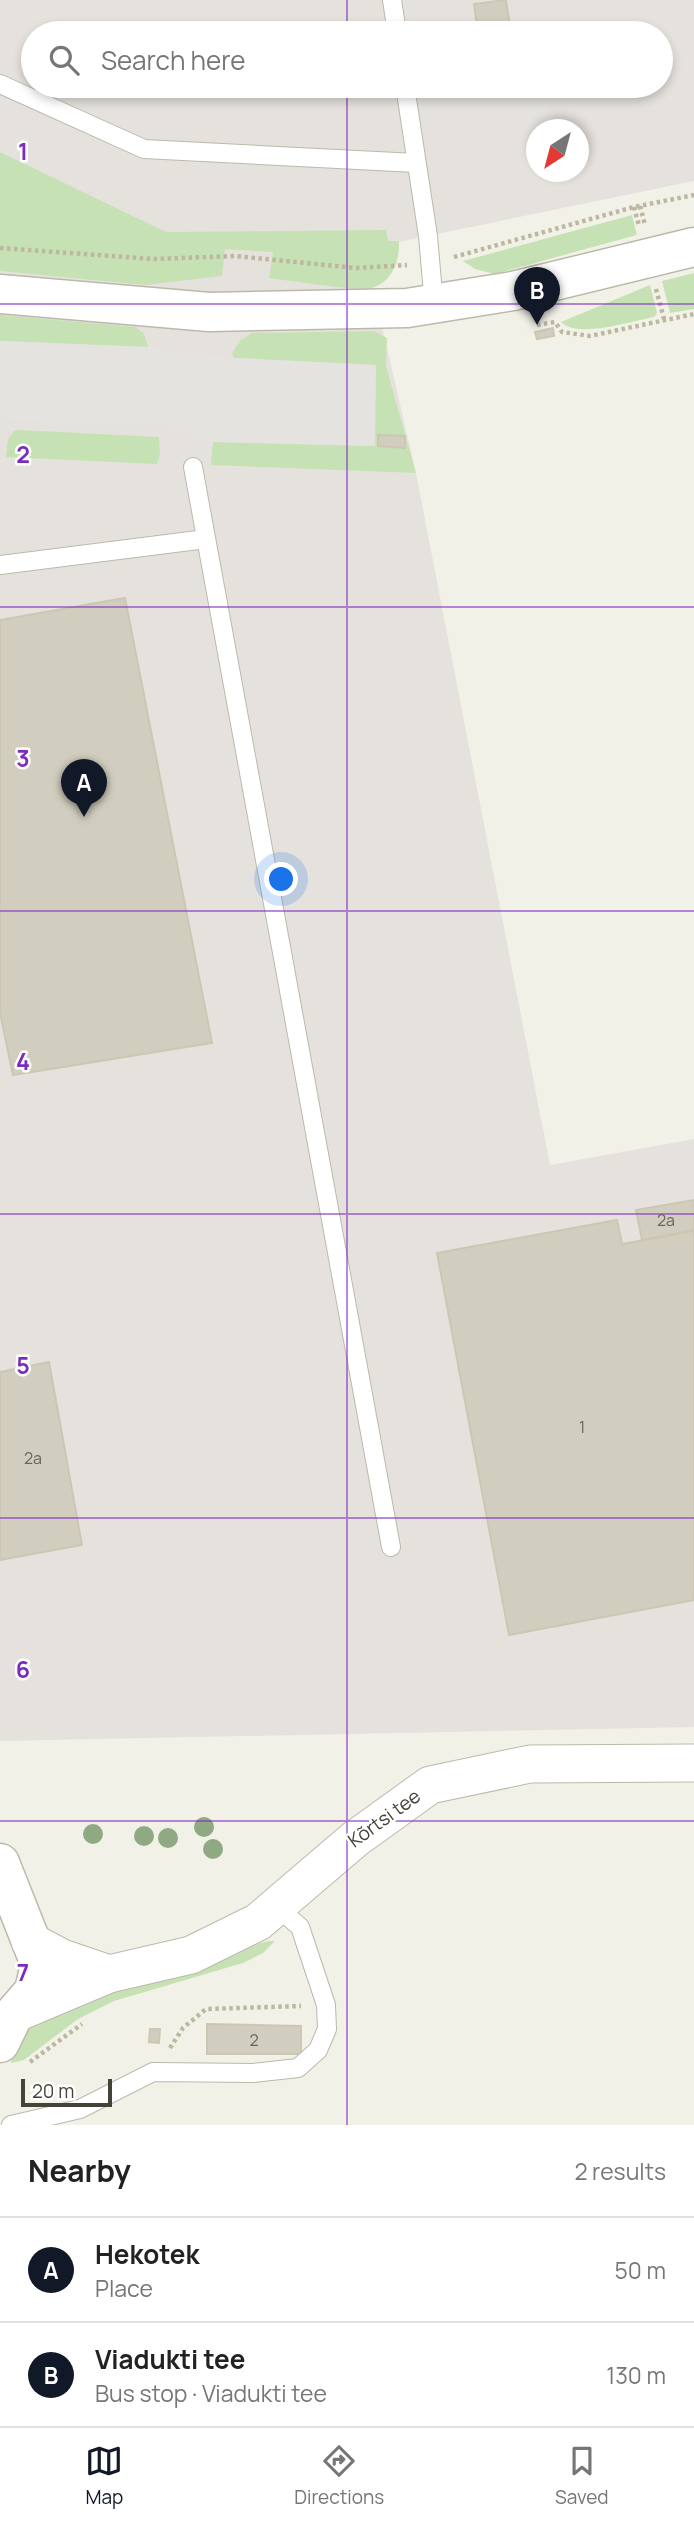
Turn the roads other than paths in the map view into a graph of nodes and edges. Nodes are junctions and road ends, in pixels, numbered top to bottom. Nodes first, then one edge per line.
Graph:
1 (392, 0) edge
2 (395, 21) edge
3 (0, 84) edge
4 (21, 93) edge
5 (31, 98) edge
6 (407, 98) edge
7 (416, 163) junction
8 (694, 247) edge
9 (0, 294) edge
10 (434, 305) junction
11 (193, 467) dead end
12 (206, 539) junction
13 (0, 565) edge
14 (391, 1547) dead end
15 (694, 1763) edge
16 (0, 1863) edge
17 (276, 1906) junction
18 (15, 1933) edge
19 (109, 1973) junction
20 (8, 2036) edge
21 (11, 2125) edge

1 - 2 lane
3 - 4 lane
5 - 7 lane
6 - 7 lane
7 - 10 lane
8 - 10 street
9 - 10 street
11 - 12 lane
12 - 13 lane
12 - 14 lane
15 - 17 street, Kõrtsi tee
16 - 18 street
17 - 19 street, Kõrtsi tee
17 - 21 lane
18 - 19 street
18 - 20 street
19 - 20 street, Kõrtsi tee

